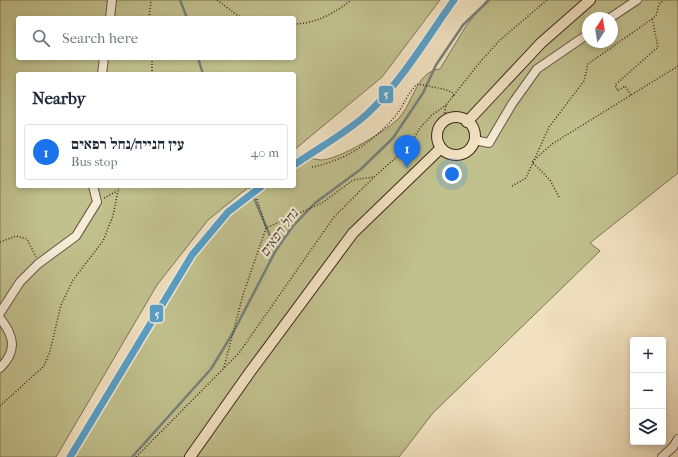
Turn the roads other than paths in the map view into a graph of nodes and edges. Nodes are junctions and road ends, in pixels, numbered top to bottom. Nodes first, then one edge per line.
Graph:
1 (112, 0) edge
2 (590, 0) edge
3 (637, 0) edge
4 (618, 13) edge
5 (110, 16) edge
6 (582, 38) edge
7 (104, 60) edge
8 (102, 72) edge
9 (468, 122) junction
10 (474, 140) junction
11 (441, 148) junction
12 (94, 188) edge
13 (0, 313) edge
14 (0, 318) edge
15 (0, 368) edge
16 (678, 439) edge
17 (190, 457) edge
18 (662, 457) edge

1 - 5 street
2 - 9 main road
3 - 4 street
6 - 10 street
7 - 8 street
9 - 10 main road
9 - 11 main road
10 - 11 main road
11 - 17 main road
12 - 13 street
14 - 15 street
16 - 18 street

